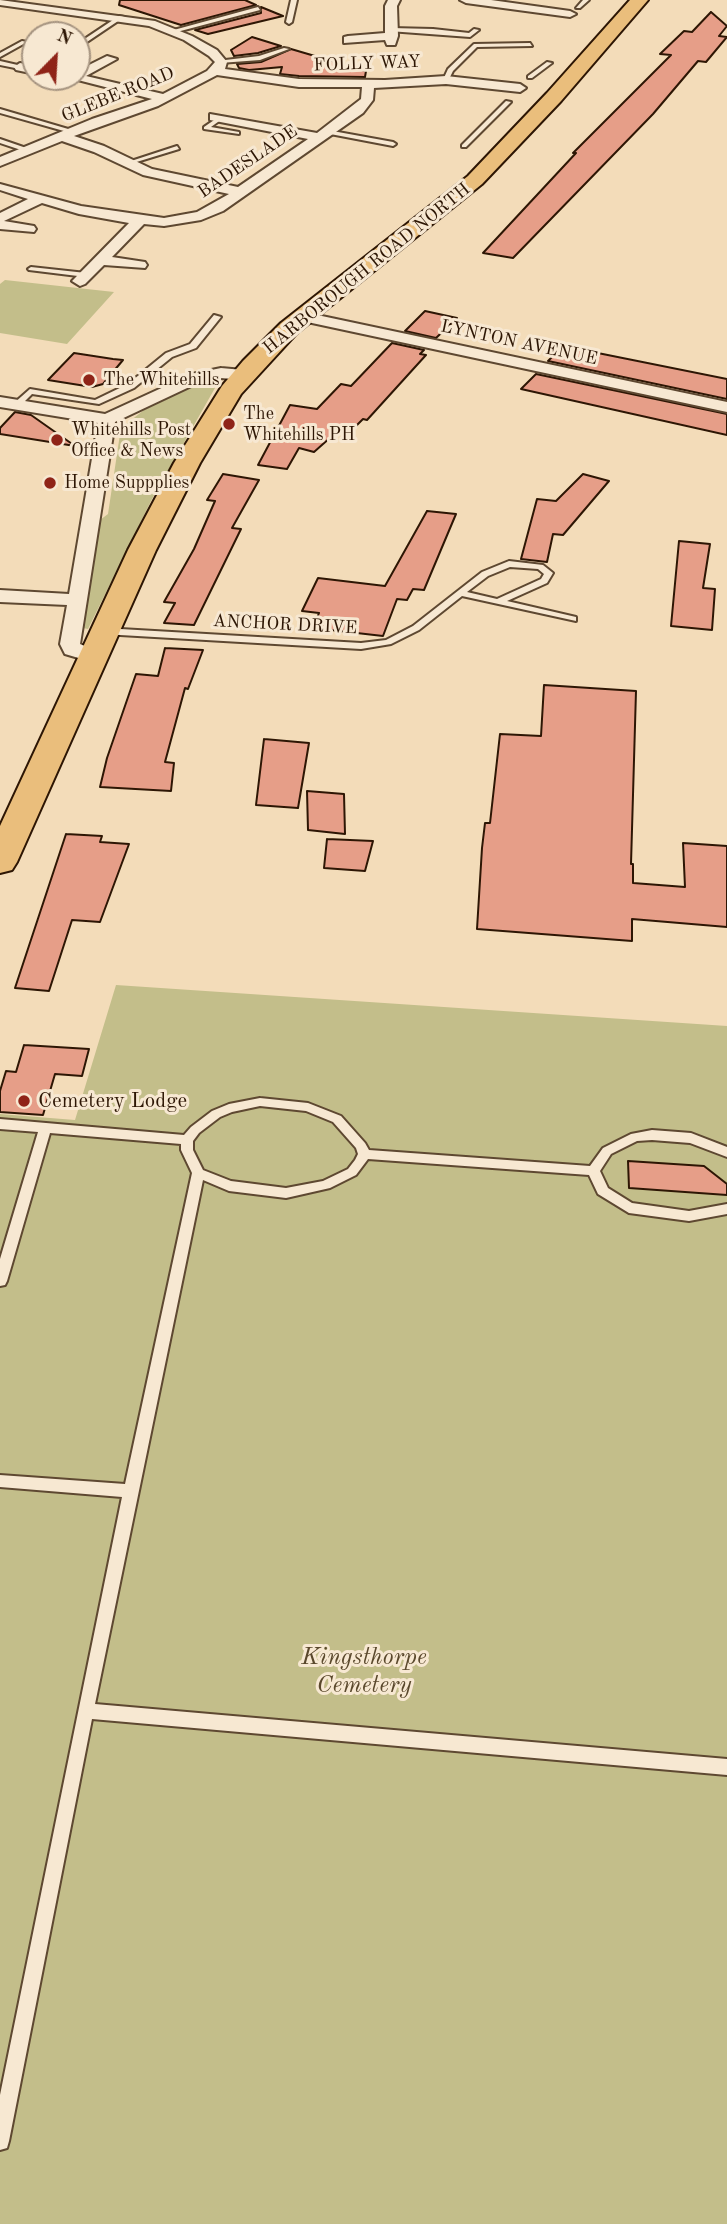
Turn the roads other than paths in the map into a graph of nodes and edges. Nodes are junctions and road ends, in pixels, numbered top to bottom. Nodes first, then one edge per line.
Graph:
1 (294, 0) edge
2 (394, 0) edge
3 (466, 0) edge
4 (2, 1) edge
5 (635, 2) edge
6 (129, 4) dead end
7 (578, 7) edge
8 (258, 9) dead end
9 (114, 16) junction
10 (289, 22) dead end
11 (565, 29) dead end
12 (476, 30) dead end
13 (173, 31) junction
14 (91, 35) edge
15 (391, 36) junction
16 (348, 40) dead end
17 (21, 44) edge
18 (530, 45) dead end
19 (286, 49) dead end
20 (0, 55) edge
21 (111, 59) dead end
22 (549, 63) dead end
23 (0, 64) edge
24 (218, 66) junction
25 (20, 67) edge
26 (91, 69) edge
27 (530, 77) joint
28 (446, 80) junction
29 (91, 81) edge
30 (368, 84) junction
31 (520, 88) junction
32 (165, 98) junction
33 (508, 102) joint
34 (0, 111) edge
35 (218, 118) joint
36 (251, 124) junction
37 (237, 133) joint
38 (323, 134) junction
39 (68, 135) junction
40 (0, 141) edge
41 (393, 144) dead end
42 (464, 146) dead end
43 (177, 148) dead end
44 (30, 151) junction
45 (0, 162) edge
46 (128, 163) junction
47 (1, 186) edge
48 (240, 192) junction
49 (40, 198) junction
50 (0, 218) edge
51 (140, 220) junction
52 (0, 225) edge
53 (29, 229) dead end
54 (101, 260) junction
55 (140, 265) dead end
56 (31, 269) dead end
57 (83, 278) joint
58 (217, 317) dead end
59 (303, 317) junction
60 (243, 376) junction
61 (96, 402) junction
62 (5, 403) edge
63 (727, 407) edge
64 (107, 419) junction
65 (460, 593) junction
66 (0, 596) edge
67 (76, 600) junction
68 (498, 602) junction
69 (573, 619) dead end
70 (103, 631) junction
71 (92, 656) junction
72 (0, 862) edge
73 (0, 1124) edge
74 (45, 1129) junction
75 (187, 1140) junction
76 (727, 1152) edge
77 (364, 1154) junction
78 (593, 1171) junction
79 (198, 1173) junction
80 (727, 1209) edge
81 (0, 1281) edge
82 (0, 1481) edge
83 (130, 1491) junction
84 (86, 1711) junction
85 (727, 1767) edge
86 (0, 2141) edge

1 - 10 lane
2 - 15 street
3 - 7 street
4 - 9 street, GLEBE ROAD
5 - 59 highway, HARBOROUGH ROAD NORTH
6 - 9 street
7 - 11 street
8 - 13 lane
9 - 13 street, GLEBE ROAD
9 - 14 lane
12 - 15 lane
13 - 24 street, GLEBE ROAD
15 - 16 street
17 - 20 lane
18 - 28 lane
19 - 24 lane
21 - 26 street
22 - 27 lane
23 - 25 lane
24 - 30 street, FOLLY WAY
24 - 32 street, GLEBE ROAD
27 - 31 street
28 - 30 street, FOLLY WAY
28 - 31 street, FOLLY WAY
29 - 32 street
30 - 38 street, BADESLADE
31 - 33 street
32 - 39 street, GLEBE ROAD
33 - 42 lane
34 - 39 lane
35 - 36 street
35 - 37 lane
36 - 37 street
36 - 38 street
38 - 41 lane
38 - 48 street, BADESLADE
39 - 44 street, GLEBE ROAD
39 - 46 street
40 - 44 lane
43 - 46 lane
44 - 45 street, GLEBE ROAD
46 - 48 street
47 - 49 street, BADESLADE
48 - 51 street, BADESLADE
49 - 50 street
49 - 51 street, BADESLADE
51 - 54 street
52 - 53 street
54 - 55 street
54 - 57 street
56 - 57 lane
58 - 61 lane
59 - 60 highway, HARBOROUGH ROAD NORTH
59 - 63 street, LYNTON AVENUE
60 - 64 street
60 - 70 highway, HARBOROUGH ROAD NORTH
61 - 62 lane
61 - 64 lane
62 - 64 street
64 - 67 street
65 - 68 lane
65 - 68 lane
65 - 70 lane, ANCHOR DRIVE
66 - 67 street
67 - 71 street
68 - 69 lane
70 - 71 highway, HARBOROUGH ROAD NORTH
71 - 72 highway, HARBOROUGH ROAD NORTH
73 - 74 lane
74 - 75 lane
74 - 81 lane
75 - 77 lane
75 - 79 lane
76 - 78 lane
77 - 78 lane
77 - 79 lane
78 - 80 lane
79 - 83 lane
82 - 83 lane
83 - 84 lane
84 - 85 lane
84 - 86 lane

